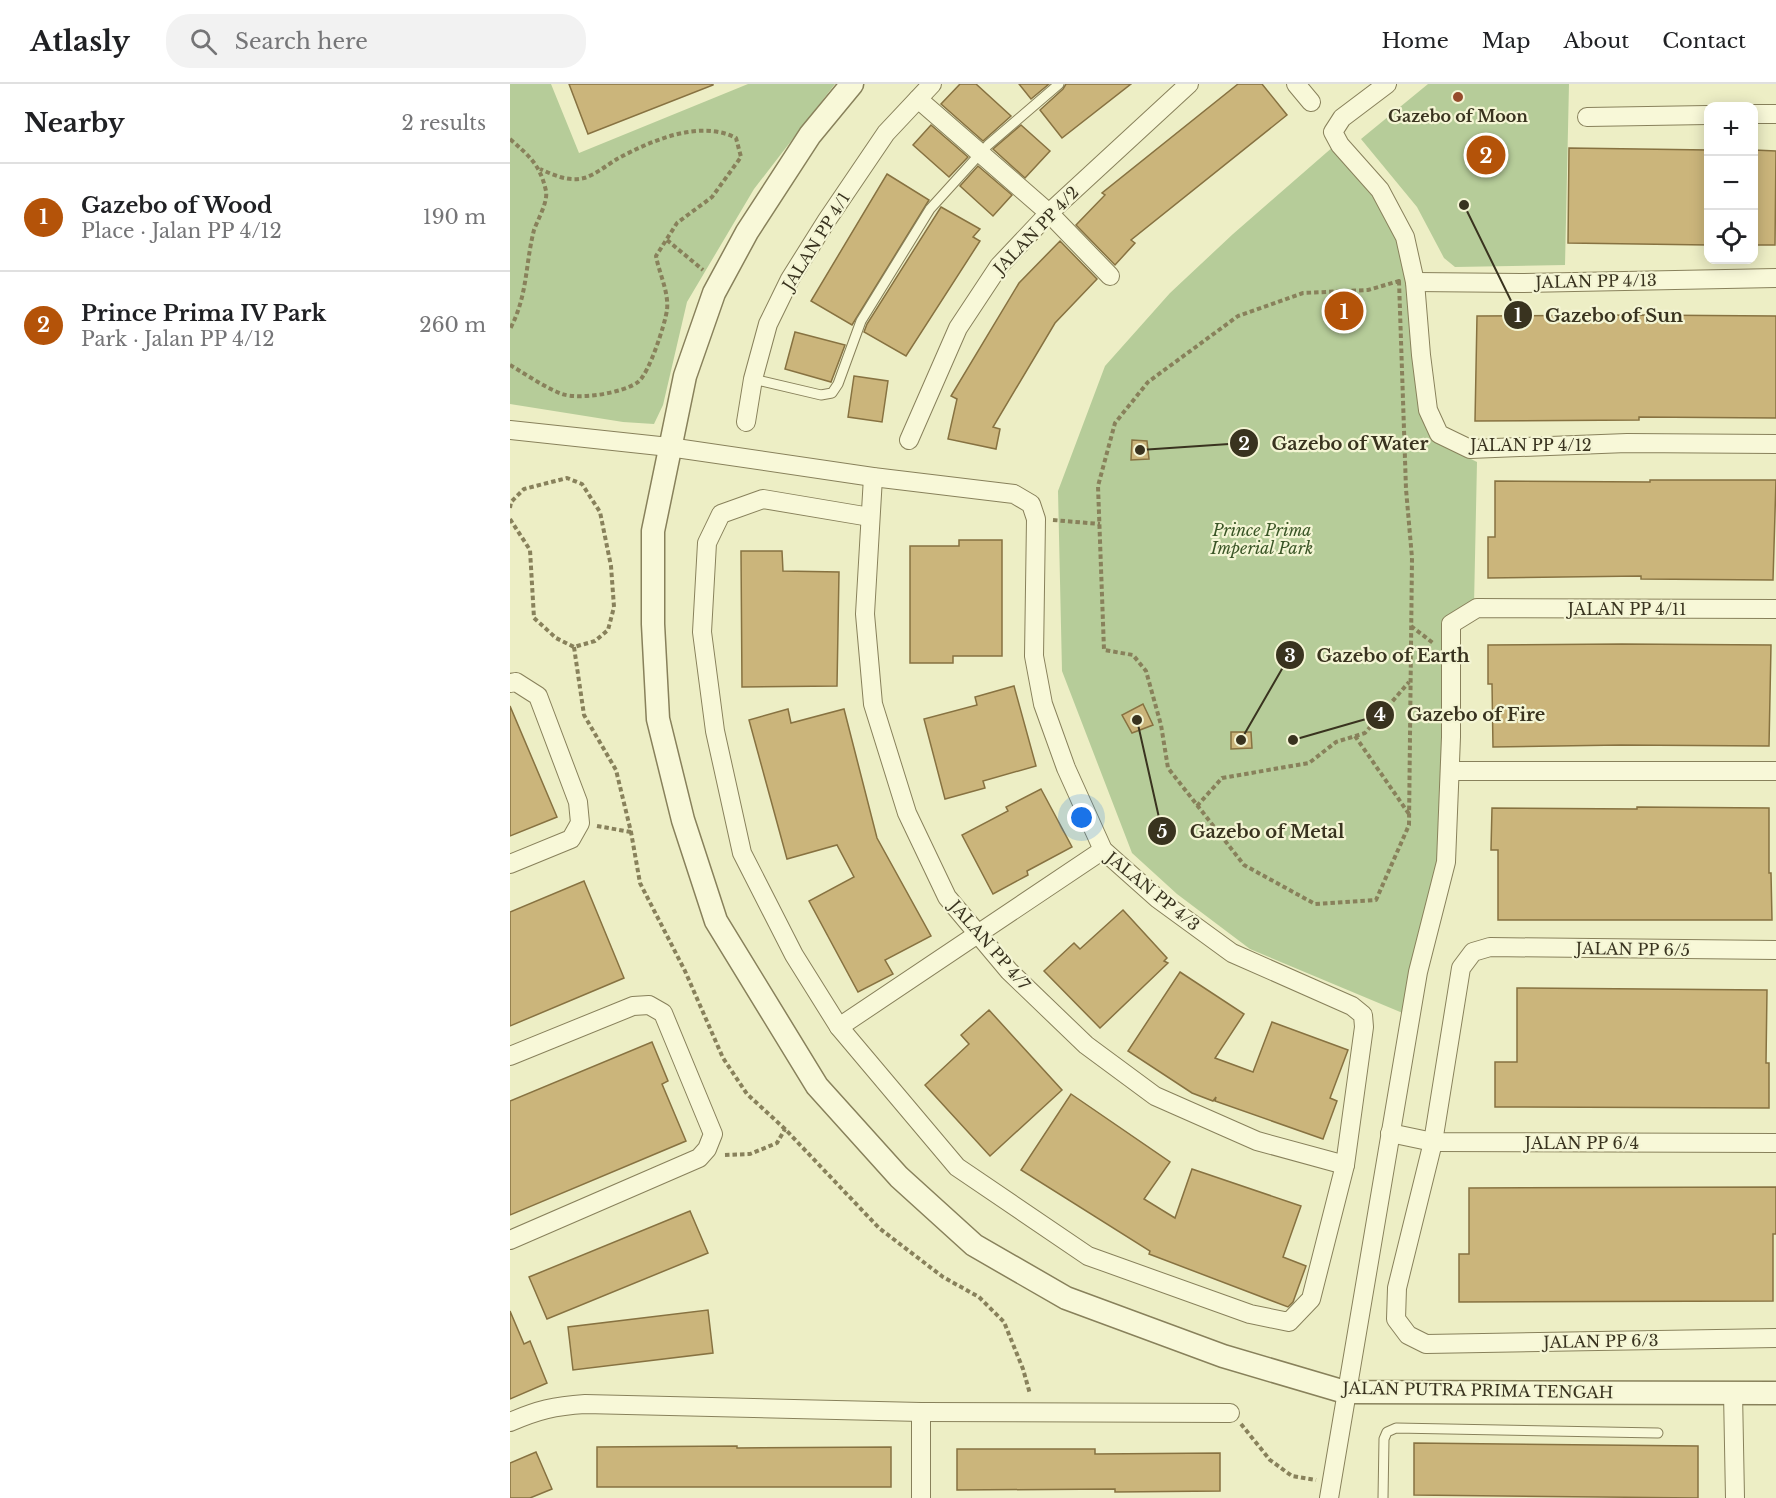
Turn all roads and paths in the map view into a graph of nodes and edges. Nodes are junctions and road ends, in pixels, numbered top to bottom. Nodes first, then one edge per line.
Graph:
1 (852, 84) edge
2 (932, 84) edge
3 (1059, 84) edge
4 (1189, 84) edge
5 (1296, 84) edge
6 (1387, 84) edge
7 (918, 99) junction
8 (1311, 102) dead end
9 (1758, 114) edge
10 (1776, 114) edge
11 (1704, 115) edge
12 (1587, 117) dead end
13 (510, 139) edge
14 (981, 154) junction
15 (540, 169) junction
16 (1049, 213) junction
17 (667, 240) junction
18 (1110, 276) dead end
19 (1776, 278) edge
20 (721, 279) junction
21 (1415, 282) junction
22 (510, 329) edge
23 (510, 365) edge
24 (753, 379) junction
25 (746, 422) dead end
26 (510, 430) edge
27 (909, 440) dead end
28 (1776, 444) edge
29 (669, 447) junction
30 (873, 477) junction
31 (511, 502) edge
32 (510, 508) edge
33 (1034, 511) junction
34 (870, 517) junction
35 (510, 519) edge
36 (1100, 524) junction
37 (1776, 609) edge
38 (1410, 681) junction
39 (510, 683) edge
40 (1355, 736) junction
41 (1450, 771) junction
42 (1776, 771) edge
43 (1197, 806) junction
44 (1409, 814) junction
45 (580, 823) junction
46 (632, 832) dead end
47 (1103, 850) junction
48 (510, 864) edge
49 (978, 933) junction
50 (1776, 950) edge
51 (839, 1027) junction
52 (510, 1056) edge
53 (785, 1129) dead end
54 (1390, 1133) junction
55 (1433, 1142) junction
56 (1776, 1143) edge
57 (707, 1149) junction
58 (1345, 1165) junction
59 (510, 1240) edge
60 (1776, 1338) edge
61 (1346, 1392) junction
62 (1733, 1392) junction
63 (1776, 1393) edge
64 (921, 1412) junction
65 (1230, 1413) joint
66 (510, 1422) edge
67 (1658, 1433) dead end
68 (1330, 1490) edge
69 (921, 1498) edge
70 (1383, 1498) edge
71 (1735, 1498) edge

1 - 20 street, JALAN PUTRA PRIMA TENGAH
2 - 7 street, JALAN PP 4/1
3 - 14 lane
4 - 16 street, JALAN PP 4/2
5 - 8 street
6 - 21 street, JALAN PP 4/12
7 - 14 street
7 - 24 street, JALAN PP 4/1
9 - 10 street
11 - 12 street
13 - 15 path
14 - 16 street
14 - 24 lane
15 - 17 path
15 - 22 path
16 - 18 street
16 - 27 street, JALAN PP 4/2
17 - 20 path
17 - 23 path
19 - 21 street, JALAN PP 4/13
20 - 29 street, JALAN PUTRA PRIMA TENGAH
21 - 28 street, JALAN PP 4/12
24 - 25 street, JALAN PP 4/1
26 - 29 street
29 - 30 street
29 - 61 street, JALAN PUTRA PRIMA TENGAH
30 - 33 street
30 - 34 street, JALAN PP 4/7
31 - 32 path
31 - 35 path
33 - 36 path
33 - 47 street, JALAN PP 4/3
34 - 49 street, JALAN PP 4/7
34 - 51 street
36 - 38 path
36 - 43 path
37 - 41 street, JALAN PP 4/11
38 - 40 path
38 - 44 path
39 - 45 street
40 - 43 path
40 - 44 path
41 - 42 street
41 - 54 street
43 - 44 path
45 - 46 path
45 - 48 street
47 - 49 street
47 - 58 street, JALAN PP 4/3
49 - 51 street
49 - 58 street, JALAN PP 4/7
50 - 55 street, JALAN PP 6/5
51 - 58 street
52 - 57 street
53 - 57 path
54 - 55 street, JALAN PP 6/4
54 - 61 street
55 - 56 street, JALAN PP 6/4
55 - 60 street, JALAN PP 6/3
57 - 59 street
61 - 62 street, JALAN PUTRA PRIMA TENGAH
61 - 68 street
62 - 63 street, JALAN PUTRA PRIMA TENGAH
62 - 71 street
64 - 65 street
64 - 66 street
64 - 69 street
65 - 68 path
67 - 70 lane

